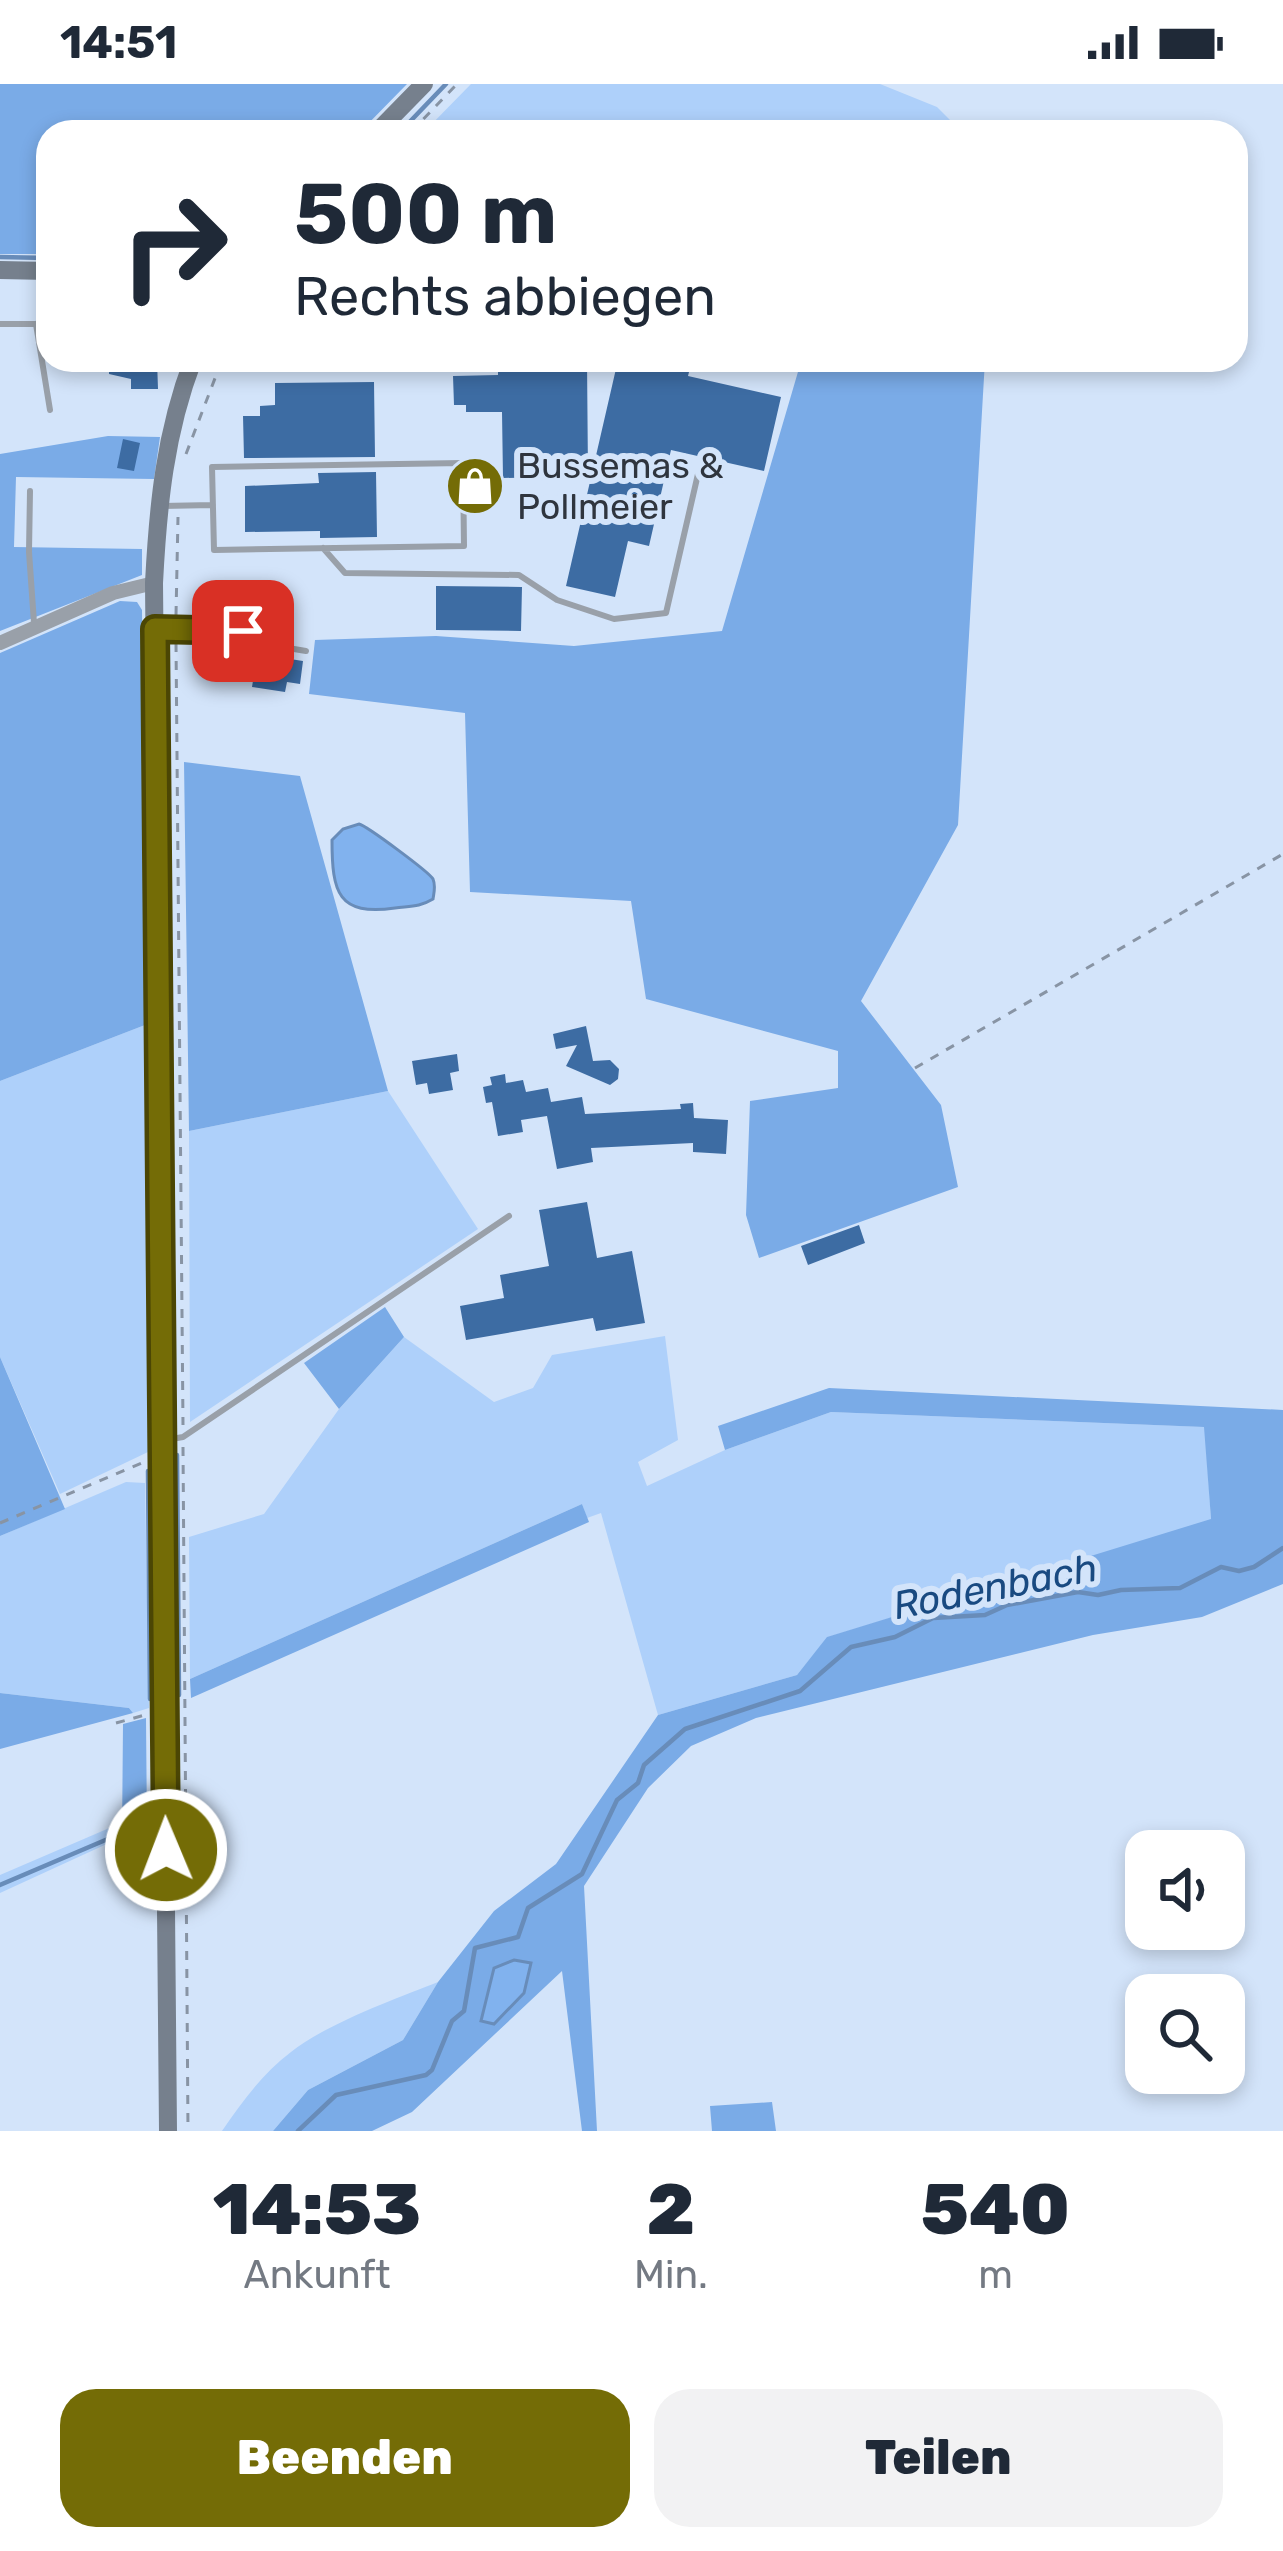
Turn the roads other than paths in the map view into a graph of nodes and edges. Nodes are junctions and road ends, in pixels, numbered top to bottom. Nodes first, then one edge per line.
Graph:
1 (424, 84) edge
2 (389, 120) edge
3 (0, 270) edge
4 (36, 271) edge
5 (0, 324) edge
6 (36, 324) edge
7 (44, 372) edge
8 (190, 372) edge
9 (50, 410) dead end
10 (698, 474) dead end
11 (30, 491) dead end
12 (213, 505) junction
13 (158, 506) junction
14 (323, 548) junction
15 (154, 583) junction
16 (34, 627) junction
17 (155, 629) junction
18 (0, 643) edge
19 (306, 651) dead end
20 (508, 1216) dead end
21 (162, 1450) junction
22 (168, 2131) edge

1 - 2 main road
3 - 4 main road
5 - 6 lane
7 - 9 lane
8 - 13 main road
10 - 14 lane
11 - 16 lane
12 - 13 lane
12 - 14 lane
12 - 14 lane
13 - 15 main road
15 - 16 street
15 - 17 main road
16 - 18 street
17 - 19 lane
17 - 21 main road
20 - 21 lane
21 - 22 main road

